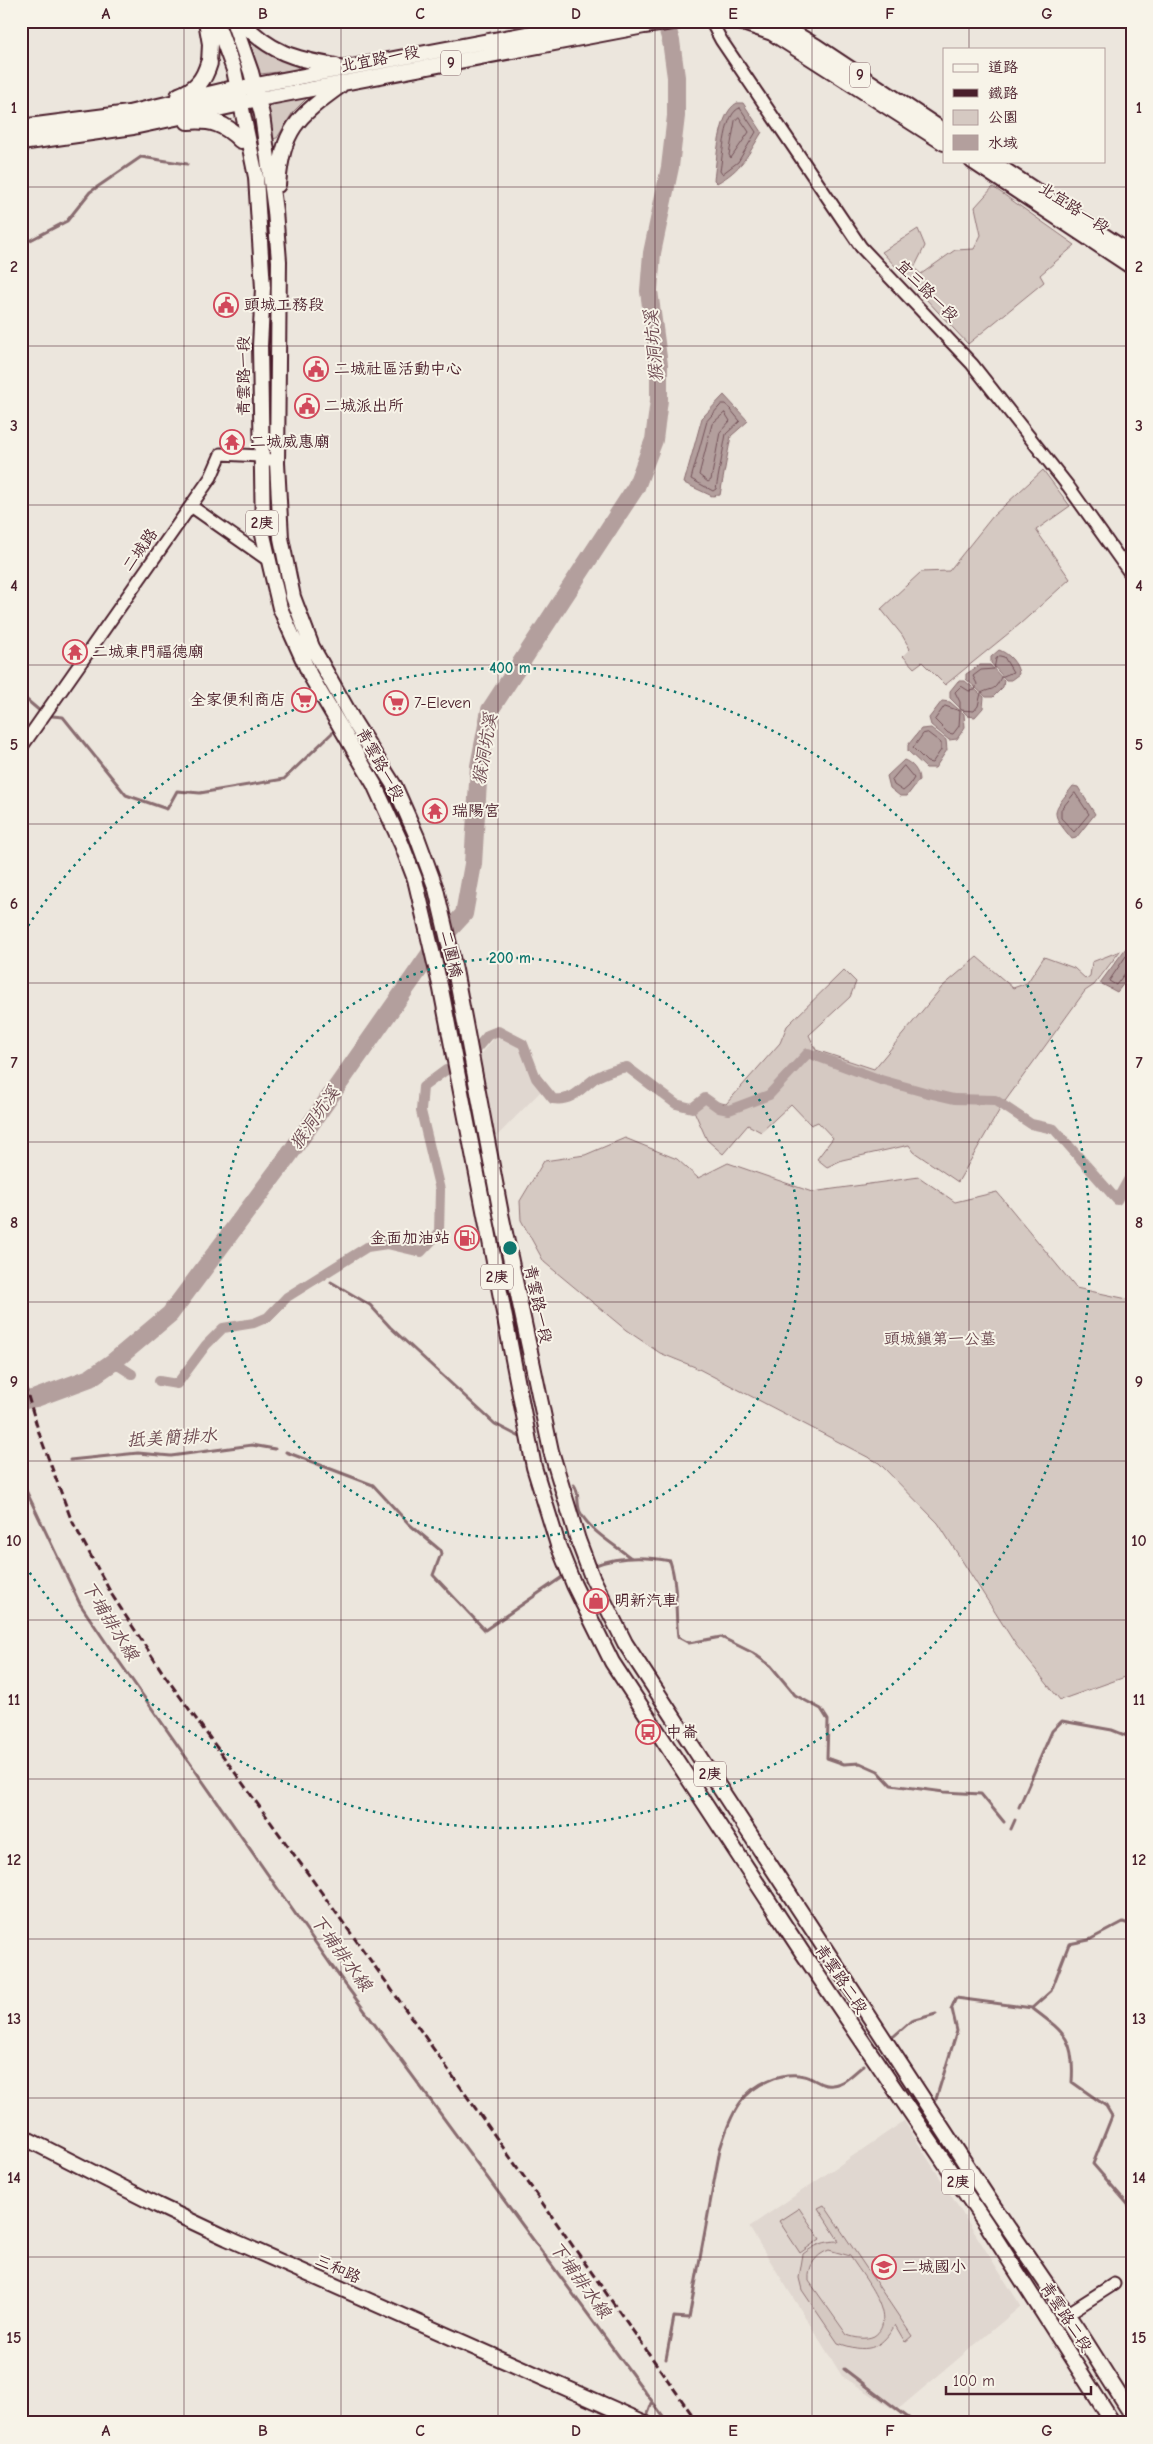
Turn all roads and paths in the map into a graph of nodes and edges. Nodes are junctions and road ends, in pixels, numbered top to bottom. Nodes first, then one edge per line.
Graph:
1 (206, 21) edge
2 (216, 21) edge
3 (233, 21) edge
4 (241, 21) edge
5 (595, 21) edge
6 (680, 21) edge
7 (711, 21) edge
8 (737, 21) edge
9 (774, 21) edge
10 (209, 63) joint
11 (344, 68) junction
12 (344, 84) junction
13 (256, 93) junction
14 (239, 96) junction
15 (131, 120) junction
16 (21, 128) edge
17 (943, 130) edge
18 (21, 142) edge
19 (943, 143) edge
20 (246, 145) junction
21 (974, 162) edge
22 (993, 162) edge
23 (275, 211) junction
24 (1132, 254) edge
25 (1132, 267) edge
26 (261, 397) junction
27 (278, 397) junction
28 (260, 456) junction
29 (277, 463) junction
30 (191, 506) junction
31 (268, 560) junction
32 (1132, 576) edge
33 (21, 748) edge
34 (436, 890) joint
35 (423, 910) joint
36 (458, 985) joint
37 (578, 1540) joint
38 (558, 1545) joint
39 (21, 2136) edge
40 (1001, 2216) junction
41 (983, 2228) junction
42 (1114, 2284) dead end
43 (1067, 2314) junction
44 (1132, 2416) edge
45 (645, 2423) edge
46 (1113, 2423) edge

1 - 10 main road
2 - 14 main road, 青雲路一段
3 - 13 main road, 青雲路一段
4 - 11 main road
5 - 11 main road, 北宜路一段 / 9
6 - 12 main road, 北宜路一段 / 9
7 - 32 street, 宜三路一段
8 - 19 main road, 9
9 - 17 main road, 9
10 - 15 highway
11 - 13 main road, 北宜路一段 / 9
12 - 13 main road, 北宜路一段 / 9
12 - 23 main road
13 - 14 main road, 9
13 - 23 main road, 青雲路一段 / 2庚
14 - 15 highway
14 - 20 main road, 青雲路一段 / 2庚
15 - 16 highway
15 - 18 highway
15 - 20 highway
20 - 26 main road, 青雲路一段 / 2庚
21 - 25 main road, 北宜路一段
22 - 24 main road, 北宜路一段
23 - 27 main road, 青雲路一段 / 2庚
26 - 27 street
26 - 28 main road, 青雲路一段 / 2庚
27 - 29 main road, 青雲路一段 / 2庚
28 - 29 street, 二城路
28 - 30 street, 二城路
28 - 31 main road, 青雲路一段 / 2庚
29 - 34 main road, 青雲路一段 / 2庚
30 - 31 street
30 - 33 street, 二城路
31 - 35 main road, 青雲路一段 / 2庚
34 - 36 main road, 二圍橋 / 2庚
35 - 38 main road, 二圍橋 / 2庚
36 - 37 main road, 青雲路一段 / 2庚
37 - 40 main road, 青雲路二段 / 2庚
38 - 41 main road, 青雲路二段 / 2庚
39 - 45 main road, 三和路
40 - 41 main road
40 - 43 main road, 青雲路二段 / 2庚
41 - 46 main road, 青雲路二段 / 2庚
42 - 43 street
43 - 44 main road, 青雲路二段 / 2庚

